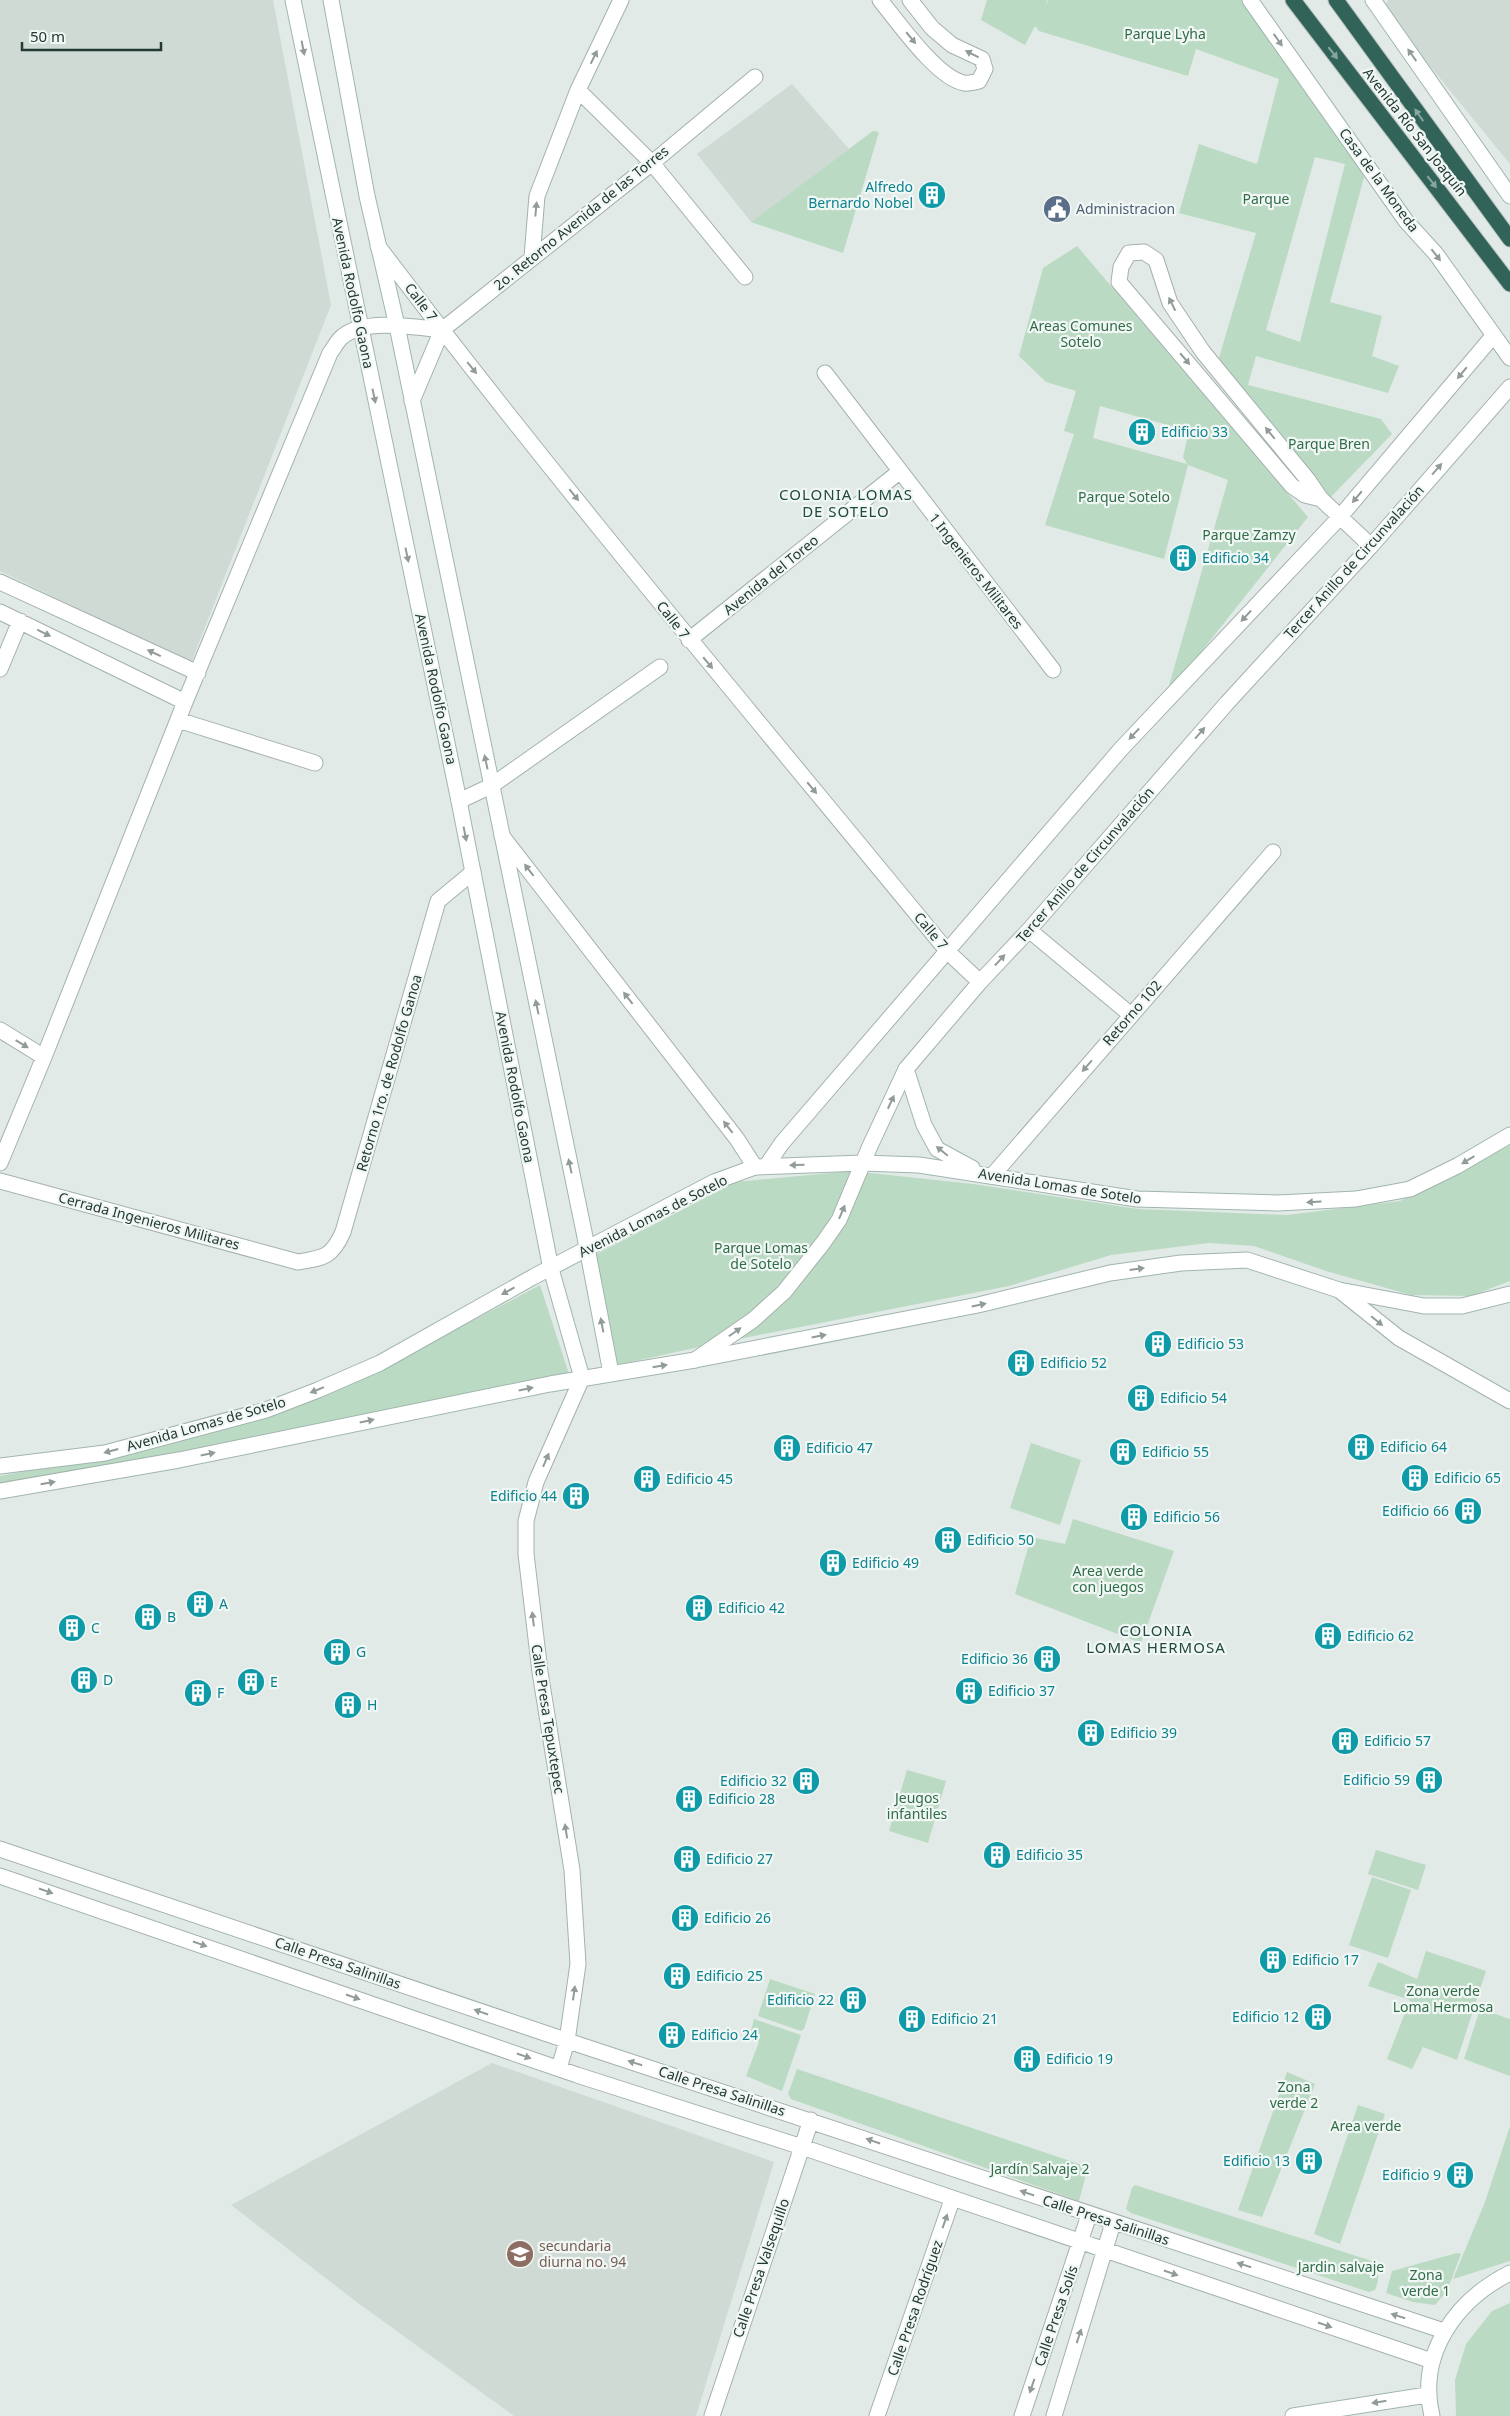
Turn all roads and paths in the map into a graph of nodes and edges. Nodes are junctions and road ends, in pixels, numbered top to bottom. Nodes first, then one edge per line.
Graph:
1 (293, 0) edge
2 (330, 0) edge
3 (622, 0) edge
4 (880, 0) edge
5 (910, 0) edge
6 (1250, 0) edge
7 (1294, 0) edge
8 (1336, 0) edge
9 (1373, 0) edge
10 (755, 77) dead end
11 (578, 90) junction
12 (652, 163) junction
13 (1510, 196) edge
14 (1510, 239) edge
15 (378, 246) junction
16 (532, 257) junction
17 (746, 277) dead end
18 (1510, 284) edge
19 (397, 326) junction
20 (360, 328) junction
21 (442, 330) junction
22 (1494, 336) junction
23 (1510, 358) edge
24 (825, 372) dead end
25 (1510, 387) edge
26 (412, 401) junction
27 (899, 472) junction
28 (1321, 499) junction
29 (1339, 518) junction
30 (1370, 546) junction
31 (0, 582) edge
32 (0, 612) edge
33 (20, 621) junction
34 (689, 640) junction
35 (660, 666) dead end
36 (0, 669) edge
37 (1053, 670) dead end
38 (198, 673) junction
39 (185, 702) junction
40 (178, 720) junction
41 (315, 763) dead end
42 (491, 786) junction
43 (459, 801) junction
44 (502, 836) junction
45 (1273, 852) dead end
46 (473, 872) junction
47 (1028, 930) junction
48 (948, 952) junction
49 (980, 982) junction
50 (1131, 1015) junction
51 (0, 1030) edge
52 (44, 1057) junction
53 (906, 1070) junction
54 (1510, 1135) edge
55 (0, 1163) edge
56 (863, 1163) junction
57 (761, 1166) junction
58 (988, 1175) junction
59 (0, 1181) edge
60 (588, 1249) junction
61 (298, 1262) joint
62 (551, 1269) junction
63 (1339, 1290) junction
64 (1510, 1294) edge
65 (695, 1360) junction
66 (612, 1373) junction
67 (582, 1378) junction
68 (1510, 1401) edge
69 (0, 1466) edge
70 (0, 1491) edge
71 (0, 1849) edge
72 (0, 1876) edge
73 (567, 2041) junction
74 (559, 2068) junction
75 (811, 2120) junction
76 (802, 2148) junction
77 (952, 2200) junction
78 (1089, 2215) junction
79 (1113, 2223) junction
80 (1081, 2243) junction
81 (1106, 2251) junction
82 (1510, 2273) edge
83 (1444, 2331) junction
84 (1432, 2361) junction
85 (1427, 2395) junction
86 (712, 2416) edge
87 (877, 2416) edge
88 (1022, 2416) edge
89 (1054, 2416) edge
90 (1293, 2416) edge
91 (1432, 2416) edge

1 -> 20 street, Avenida Rodolfo Gaona
2 - 15 street
11 -> 3 street
4 -> 5 street
6 -> 22 street, Casa de la Moneda
7 -> 18 highway, Avenida Río San Joaquín
14 -> 8 highway, Avenida Río San Joaquín
13 -> 9 street
10 - 12 street, 2o. Retorno Avenida de las Torres
11 - 12 street
16 -> 11 street
12 - 16 street, 2o. Retorno Avenida de las Torres
12 - 17 street
15 - 19 street
15 - 21 street, Calle 7
16 - 21 street, 2o. Retorno Avenida de las Torres
19 - 20 street
19 - 21 street
19 - 26 street
20 - 38 street
20 -> 43 street, Avenida Rodolfo Gaona
21 - 26 street
21 -> 34 street, Calle 7
22 - 23 street, Casa de la Moneda
22 -> 29 street
24 - 27 street, 1 Ingenieros Militares
30 -> 25 street, Tercer Anillo de Circunvalación
42 -> 26 street
27 - 34 street, Avenida del Toreo
27 - 37 street, 1 Ingenieros Militares
28 -> 28 street
28 - 29 street
29 - 30 street
29 -> 48 street
47 -> 30 street, Tercer Anillo de Circunvalación
38 -> 31 street
32 - 33 street
33 - 36 street
33 -> 39 street
34 -> 48 street, Calle 7
35 - 42 street
38 - 39 street
39 - 40 street
40 - 41 street
40 - 52 street
42 - 43 street
42 - 44 street
43 -> 46 street, Avenida Rodolfo Gaona
57 -> 44 street
60 -> 44 street
45 - 50 street, Retorno 102
46 - 61 street, Retorno 1ro. de Rodolfo Ganoa
46 - 62 street, Avenida Rodolfo Gaona
49 -> 47 street, Tercer Anillo de Circunvalación
47 - 50 street
48 - 49 street, Calle 7
48 - 57 street
49 - 53 street, Tercer Anillo de Circunvalación
50 -> 58 street, Retorno 102
51 -> 52 street
52 - 55 street
56 -> 53 street, Tercer Anillo de Circunvalación
58 -> 53 street
54 -> 58 street, Avenida Lomas de Sotelo
56 -> 57 street, Avenida Lomas de Sotelo
56 - 58 street, Avenida Lomas de Sotelo
65 -> 56 street, Tercer Anillo de Circunvalación
57 - 60 street, Avenida Lomas de Sotelo
59 - 61 street, Cerrada Ingenieros Militares
60 - 62 street, Avenida Lomas de Sotelo
66 -> 60 street
62 - 67 street, Avenida Rodolfo Gaona
62 -> 69 street, Avenida Lomas de Sotelo
63 - 64 street, Avenida Lomas de Sotelo
65 -> 63 street, Avenida Lomas de Sotelo
63 -> 68 street
66 -> 65 street, Avenida Lomas de Sotelo
66 - 67 street, Avenida Lomas de Sotelo
70 -> 67 street, Avenida Lomas de Sotelo
73 -> 67 street, Calle Presa Tepuxtepec
73 -> 71 street, Calle Presa Salinillas
72 -> 74 street, Calle Presa Salinillas
73 - 74 street, Calle Presa Tepuxtepec
75 -> 73 street, Calle Presa Salinillas
74 - 76 street, Calle Presa Salinillas
75 - 76 street, Calle Presa Valsequillo
78 -> 75 street, Calle Presa Salinillas
76 - 77 street, Calle Presa Salinillas
76 - 86 street, Calle Presa Valsequillo
77 - 80 street, Calle Presa Salinillas
87 -> 77 street, Calle Presa Rodríguez
78 - 79 street, Calle Presa Salinillas
78 - 80 street, Calle Presa Solís
79 - 81 street, Calle Presa Solís
83 -> 79 street, Calle Presa Salinillas
80 - 81 street, Calle Presa Salinillas
80 -> 88 street, Calle Presa Solís
81 -> 84 street, Calle Presa Salinillas
89 -> 81 street, Calle Presa Solís
82 - 83 street
83 - 84 street
84 - 85 street
85 -> 90 street
85 - 91 street

